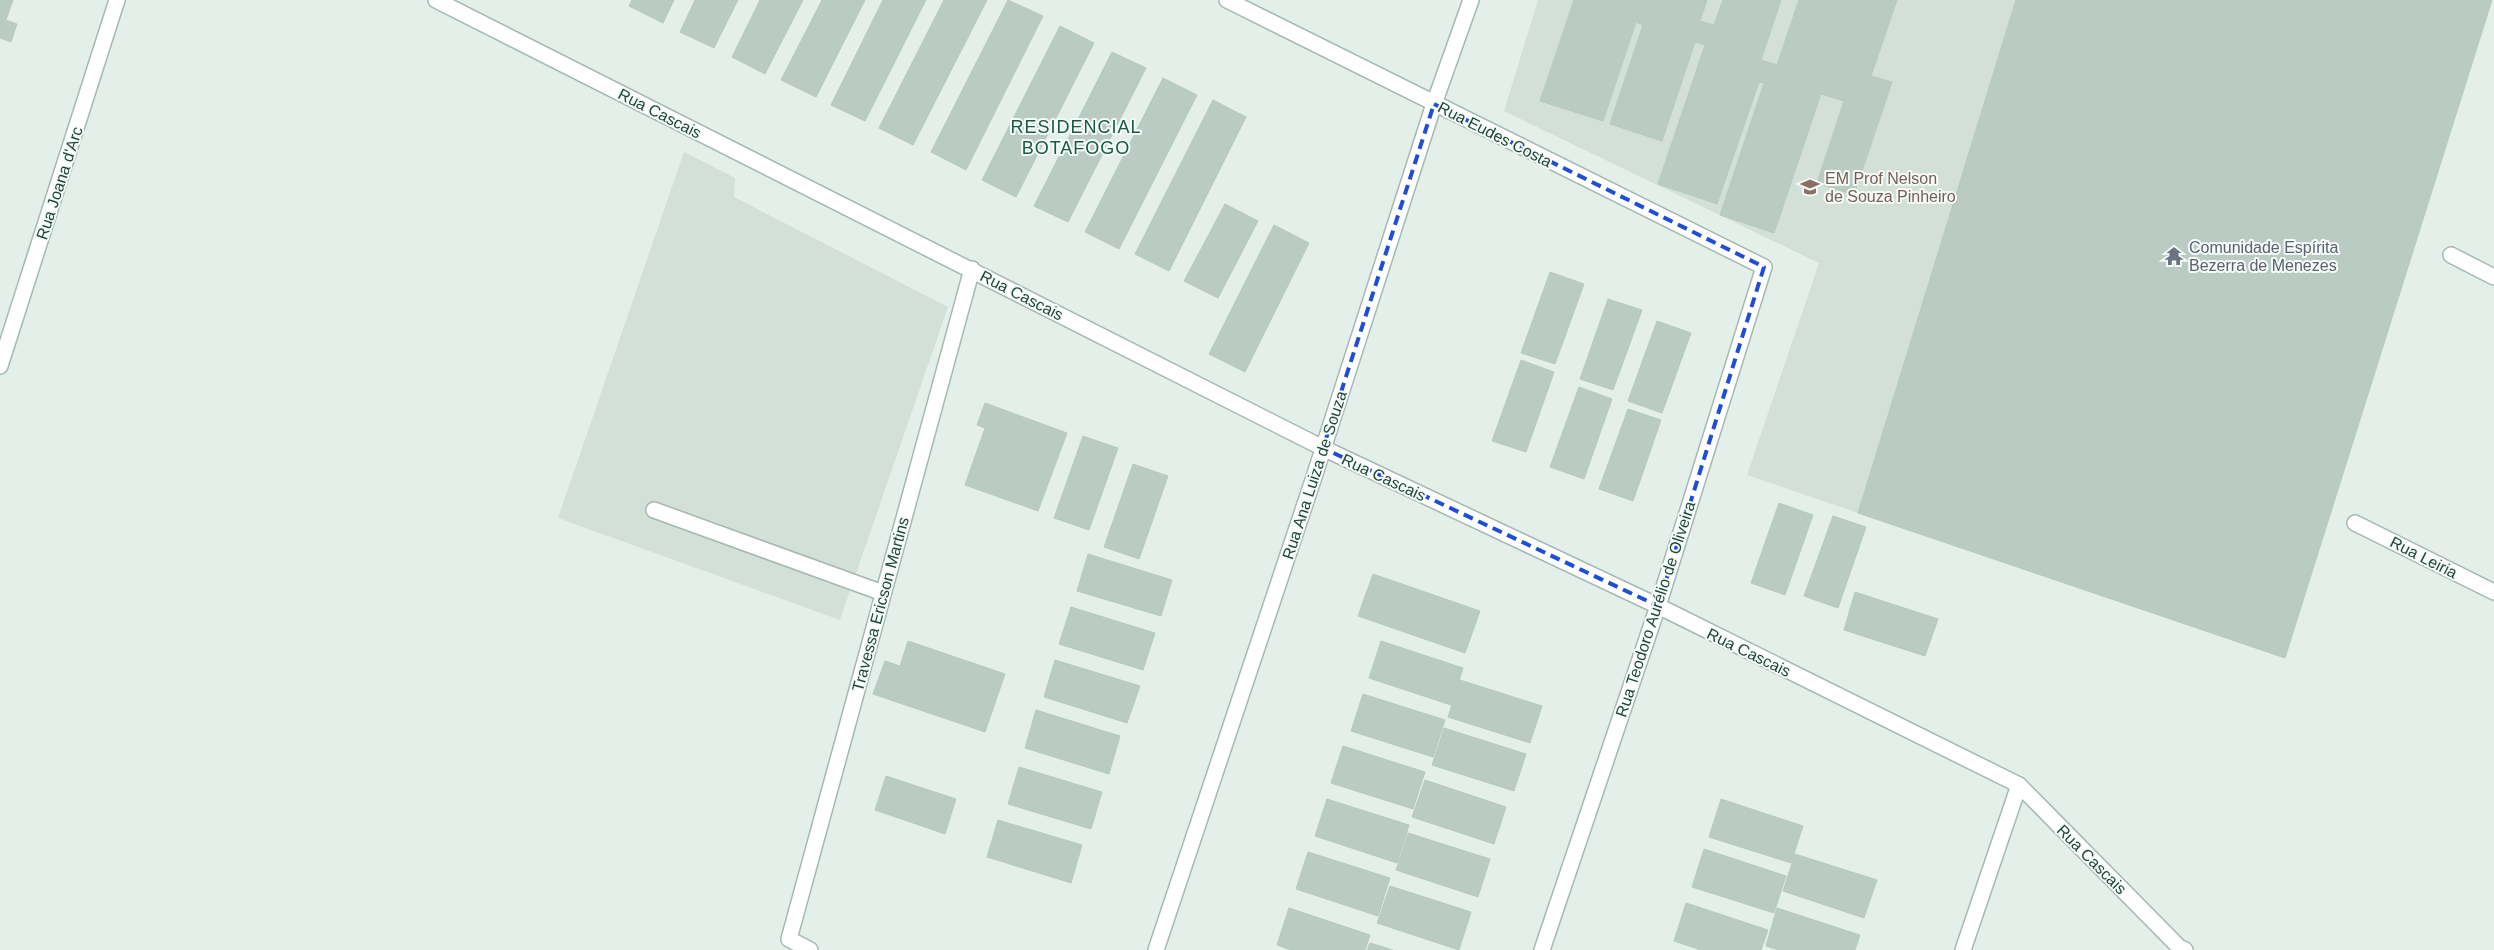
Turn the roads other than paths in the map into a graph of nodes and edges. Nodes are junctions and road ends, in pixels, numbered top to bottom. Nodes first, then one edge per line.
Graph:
1 (117, 0) edge
2 (436, 0) edge
3 (1227, 0) edge
4 (1471, 0) edge
5 (1434, 104) junction
6 (2451, 255) dead end
7 (1764, 267) joint
8 (972, 269) junction
9 (2494, 277) edge
10 (0, 366) edge
11 (1323, 448) junction
12 (654, 510) dead end
13 (2355, 522) dead end
14 (2494, 592) edge
15 (883, 593) junction
16 (1658, 606) junction
17 (2019, 785) junction
18 (810, 950) edge
19 (1156, 950) edge
20 (1542, 950) edge
21 (1963, 950) edge
22 (2186, 950) edge

1 - 10 street, Rua Joana d'Arc
2 - 8 street, Rua Cascais
3 - 5 street, Rua Eudes Costa
4 - 5 street, Rua Ana Luiza de Souza
5 - 7 street, Rua Eudes Costa
5 - 11 street, Rua Ana Luiza de Souza
6 - 9 street
7 - 16 street, Rua Teodoro Aurélio de Oliveira
8 - 11 street, Rua Cascais
8 - 15 street, Travessa Ericson Martins
11 - 16 street, Rua Cascais
11 - 19 street, Rua Ana Luiza de Souza
12 - 15 street
13 - 14 street, Rua Leiria
15 - 18 street, Travessa Ericson Martins
16 - 17 street, Rua Cascais
16 - 20 street, Rua Teodoro Aurélio de Oliveira
17 - 21 street
17 - 22 street, Rua Cascais

